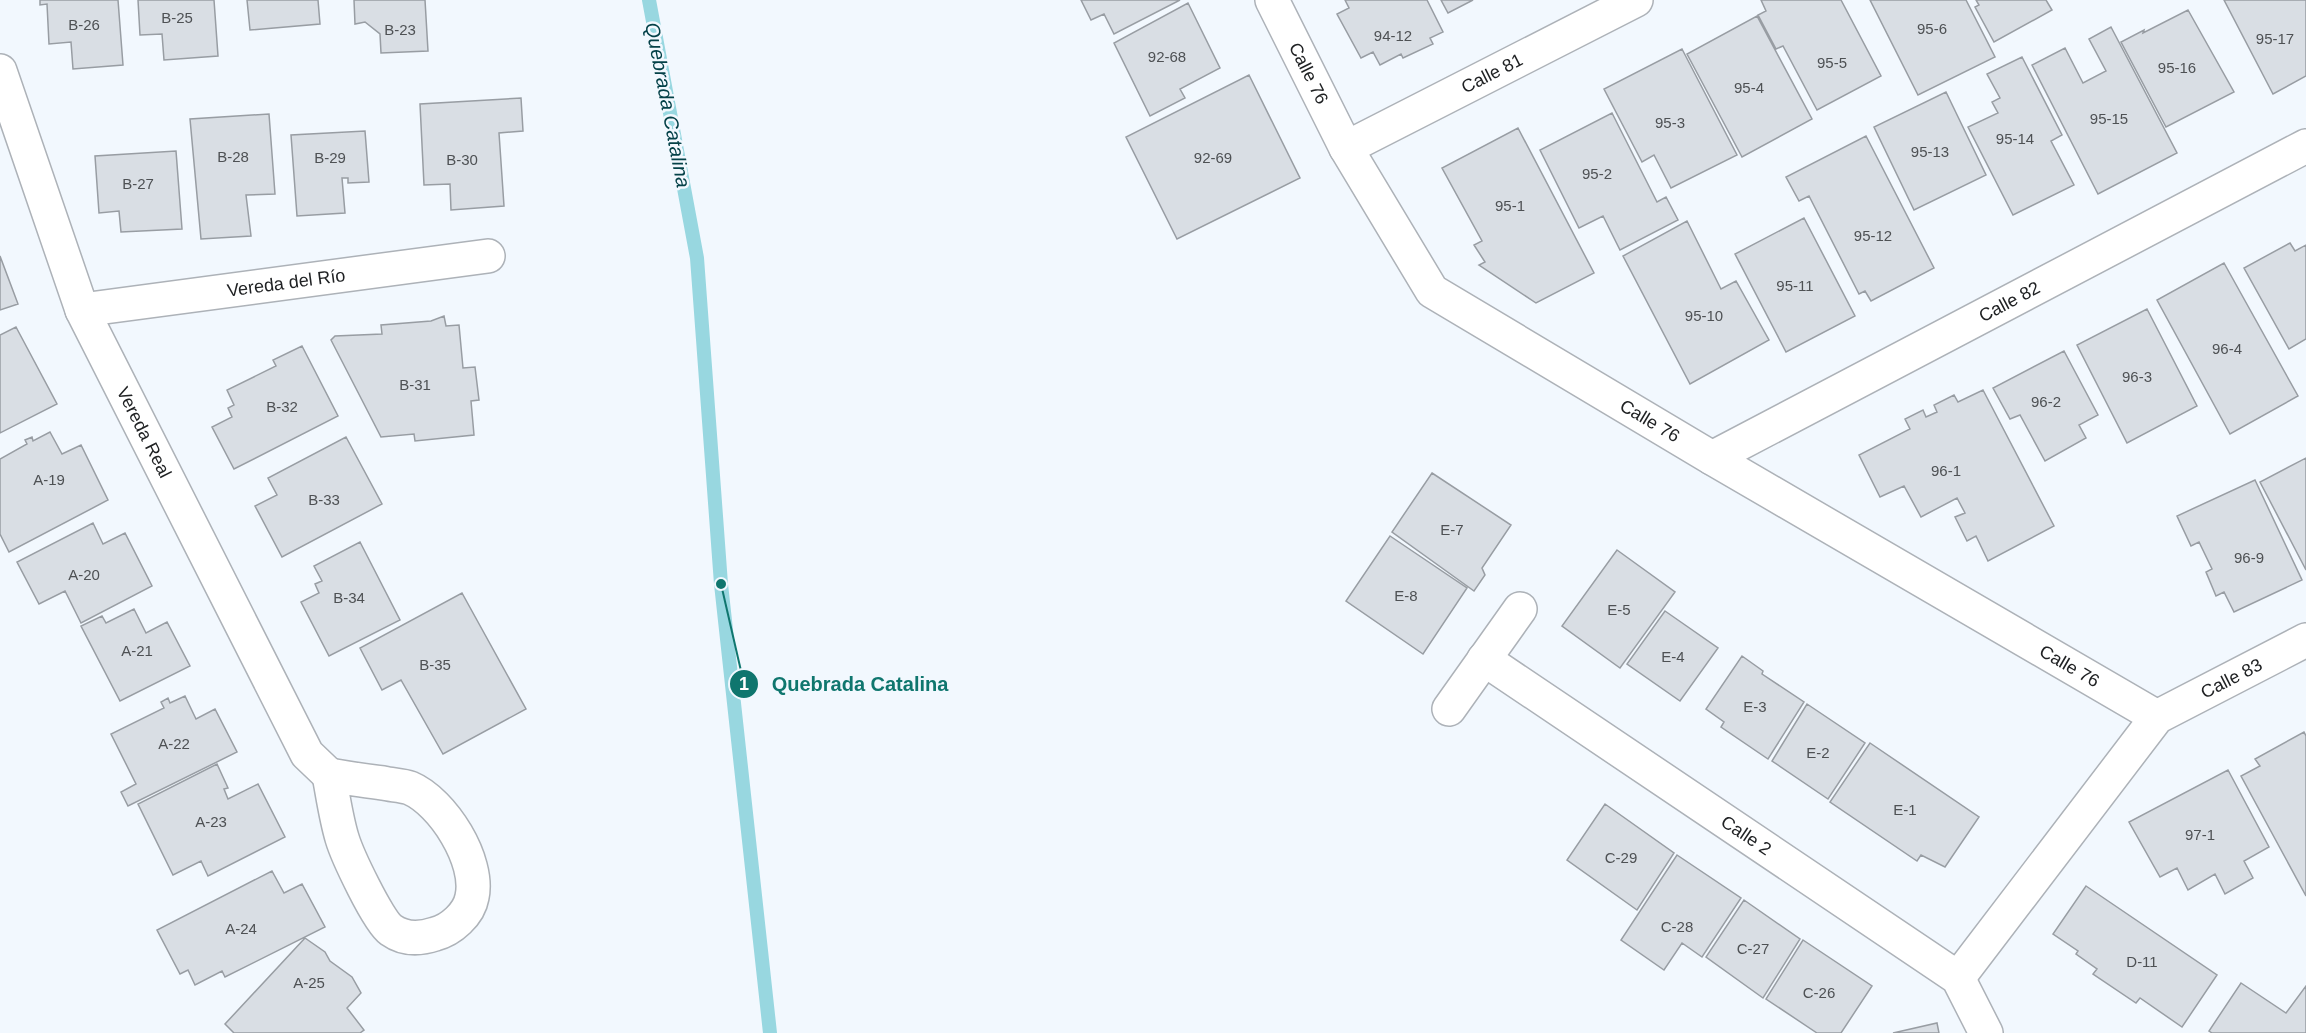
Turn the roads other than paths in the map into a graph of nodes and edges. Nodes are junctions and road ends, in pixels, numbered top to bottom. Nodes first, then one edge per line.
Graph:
1 (1272, 0) edge
2 (1636, 0) edge
3 (0, 71) edge
4 (2306, 146) edge
5 (1346, 148) junction
6 (488, 256) dead end
7 (82, 310) junction
8 (1712, 458) junction
9 (1520, 609) dead end
10 (2306, 640) edge
11 (1484, 659) junction
12 (1449, 709) dead end
13 (2157, 717) junction
14 (328, 775) junction
15 (1958, 978) junction
16 (1986, 1033) edge

1 - 5 street, Calle 76
2 - 5 street, Calle 81
3 - 7 street, Vereda Real
4 - 8 street, Calle 82
5 - 8 street, Calle 76
6 - 7 street, Vereda del Río
7 - 14 street, Vereda Real
8 - 13 street, Calle 76
9 - 11 street
10 - 13 street, Calle 83
11 - 12 street
11 - 15 street, Calle 2
13 - 15 street
14 - 14 street
15 - 16 street, Calle 2

